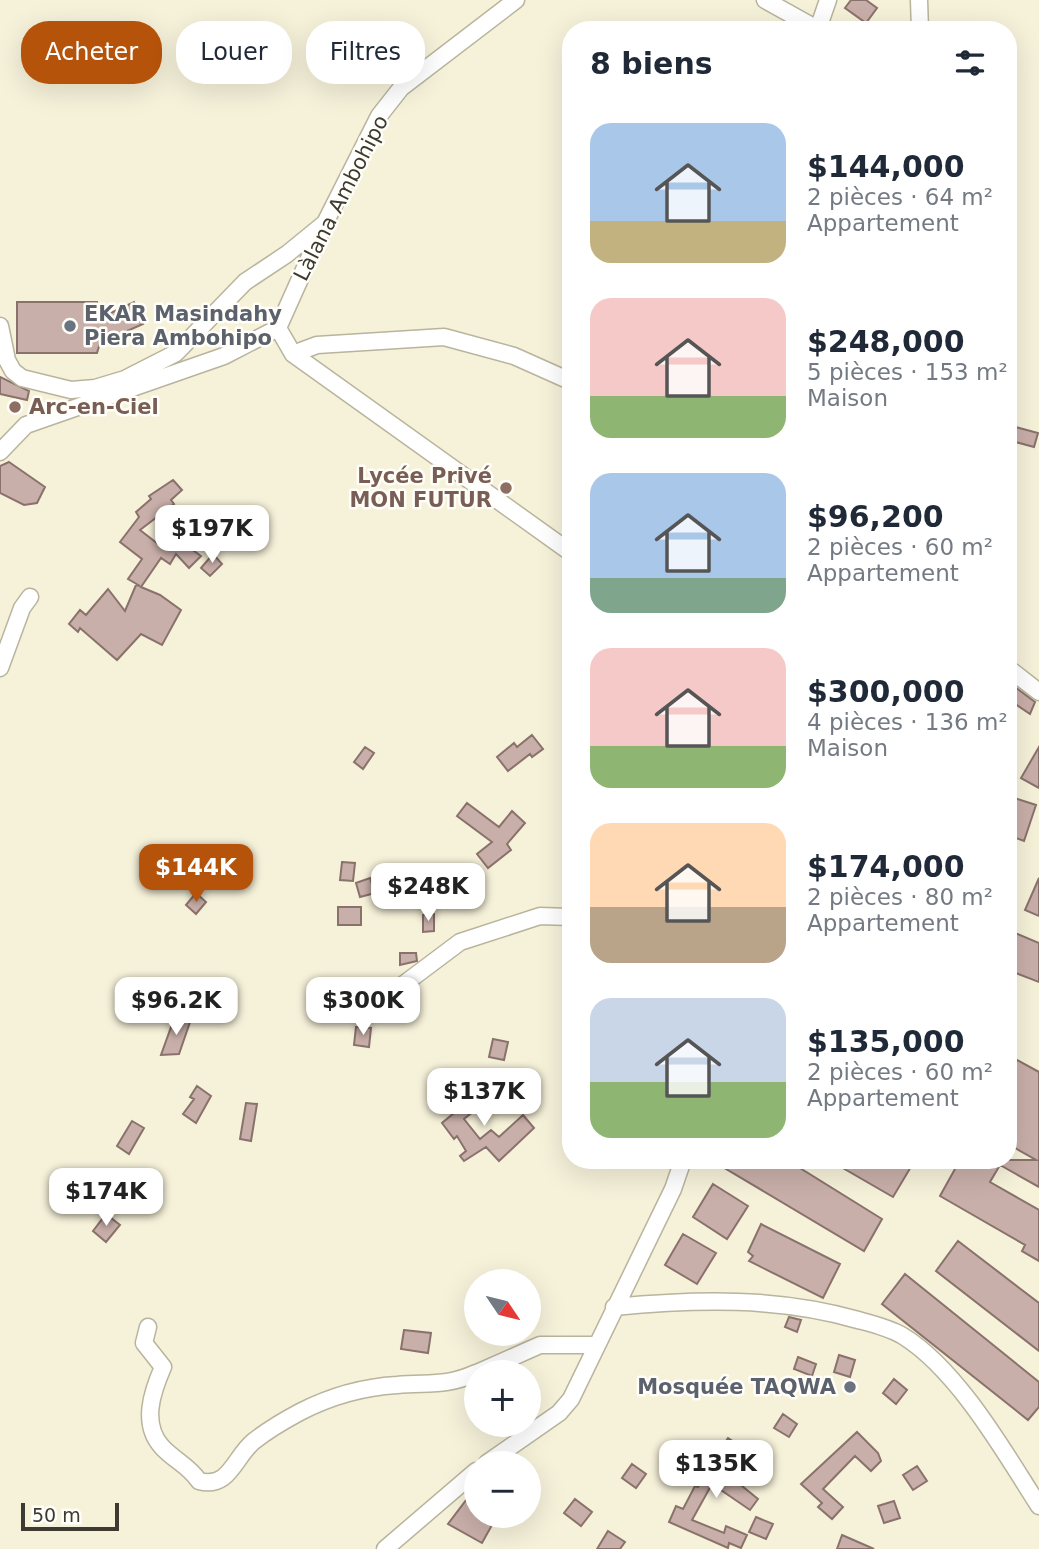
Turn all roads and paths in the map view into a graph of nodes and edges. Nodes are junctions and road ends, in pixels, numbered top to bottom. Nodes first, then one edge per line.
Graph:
1 (516, 0) edge
2 (765, 0) edge
3 (828, 0) edge
4 (919, 0) edge
5 (804, 21) edge
6 (821, 21) edge
7 (920, 21) edge
8 (325, 223) junction
9 (0, 326) edge
10 (278, 328) junction
11 (293, 355) junction
12 (562, 377) edge
13 (0, 452) edge
14 (562, 546) edge
15 (30, 597) dead end
16 (0, 668) edge
17 (1017, 675) edge
18 (1039, 692) edge
19 (562, 917) edge
20 (328, 1010) dead end
21 (680, 1169) edge
22 (614, 1307) junction
23 (148, 1327) dead end
24 (595, 1345) junction
25 (507, 1360) edge
26 (464, 1378) edge
27 (504, 1451) edge
28 (464, 1481) edge
29 (1039, 1506) edge
30 (385, 1549) edge

1 - 8 street, Làlana Ambohipo
2 - 5 street
3 - 6 street
4 - 7 street
8 - 9 street
8 - 10 street, Làlana Ambohipo
10 - 11 street
10 - 13 street
11 - 12 street
11 - 14 street
15 - 16 street
17 - 18 street
19 - 20 street
21 - 22 street
22 - 24 street
22 - 29 street
23 - 26 street
24 - 25 street
24 - 27 street
28 - 30 street

